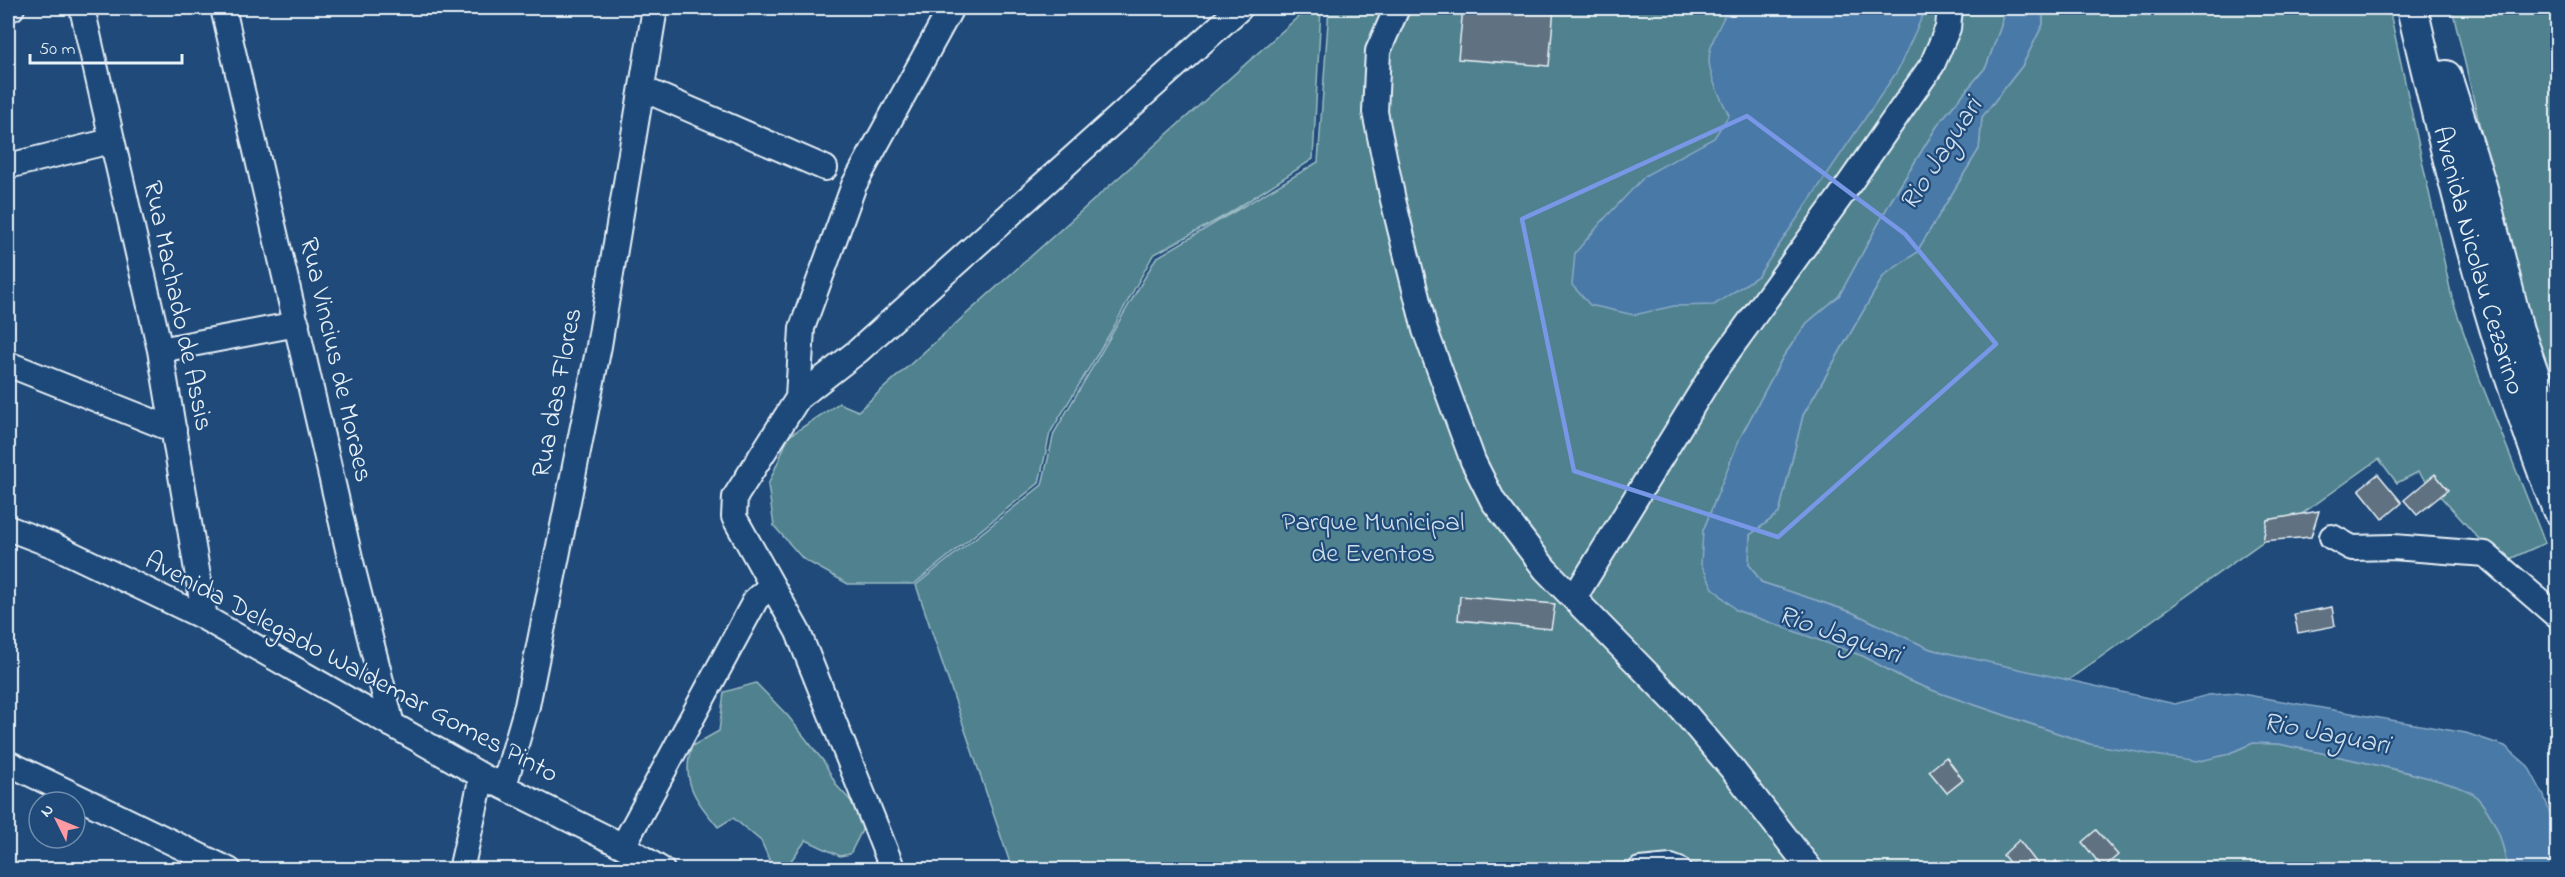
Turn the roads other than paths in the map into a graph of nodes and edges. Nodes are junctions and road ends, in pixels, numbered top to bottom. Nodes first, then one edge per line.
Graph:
1 (12, 8) edge
2 (82, 8) edge
3 (223, 8) edge
4 (655, 8) edge
5 (951, 8) edge
6 (1240, 8) edge
7 (1397, 8) edge
8 (1950, 8) edge
9 (2412, 8) edge
10 (2432, 8) edge
11 (8, 9) edge
12 (643, 89) junction
13 (111, 141) junction
14 (8, 166) edge
15 (825, 168) dead end
16 (297, 324) junction
17 (160, 350) junction
18 (8, 364) edge
19 (798, 399) junction
20 (174, 430) junction
21 (2558, 443) edge
22 (2558, 510) edge
23 (8, 528) edge
24 (2332, 537) dead end
25 (771, 586) junction
26 (1574, 598) junction
27 (2558, 617) edge
28 (204, 618) junction
29 (392, 725) junction
30 (8, 763) edge
31 (493, 781) junction
32 (623, 846) junction
33 (230, 870) edge
34 (461, 870) edge
35 (662, 870) edge
36 (893, 870) edge
37 (1640, 870) edge
38 (1679, 870) edge
39 (1811, 870) edge

1 - 11 street
2 - 13 street, Rua Machado de Assis
3 - 16 street, Rua Vincius de Moraes
4 - 12 street, Rua das Flores
5 - 19 street
6 - 19 street
7 - 26 street
8 - 26 street
9 - 22 main road, Avenida Nicolau Cezarino
10 - 21 main road, Avenida Nicolau Cezarino
12 - 15 street
12 - 31 street, Rua das Flores
13 - 14 street
13 - 17 street, Rua Machado de Assis
16 - 17 street
16 - 29 street, Rua Vincius de Moraes
17 - 20 street, Rua Machado de Assis
18 - 20 street
19 - 25 street
20 - 28 street, Rua Machado de Assis
23 - 28 street, Avenida Delegado Waldemar Gomes Pinto
24 - 27 street
25 - 32 street
25 - 36 street
26 - 39 street
28 - 29 street, Avenida Delegado Waldemar Gomes Pinto
29 - 31 street, Avenida Delegado Waldemar Gomes Pinto
30 - 33 street
31 - 32 street, Avenida Delegado Waldemar Gomes Pinto
31 - 34 street, Rua das Flores
32 - 35 street, Avenida Delegado Waldemar Gomes Pinto
37 - 38 street

